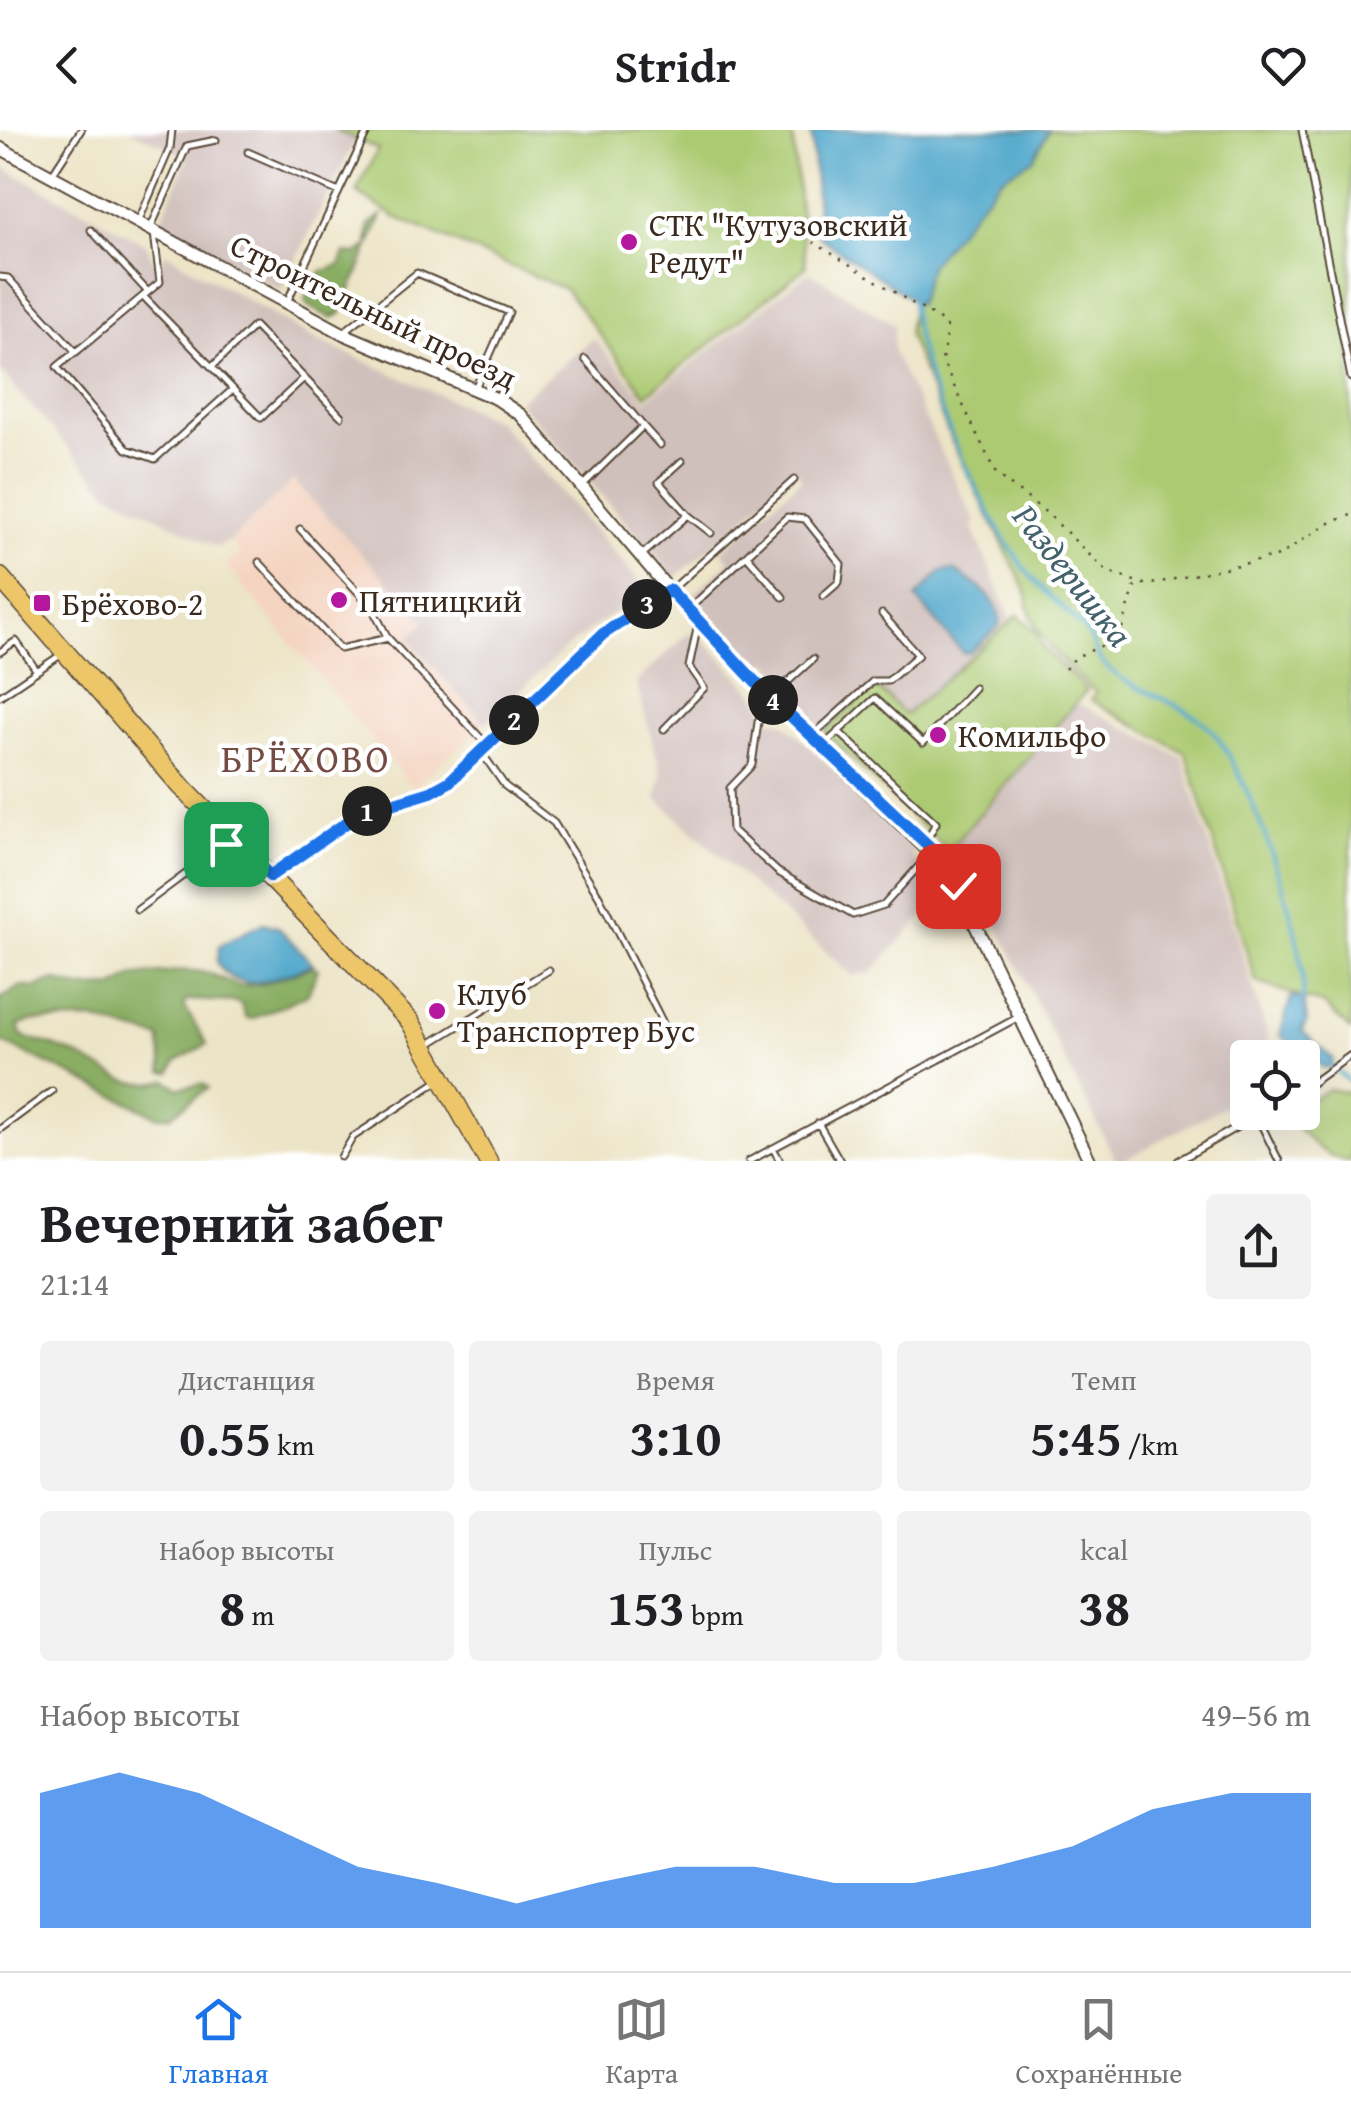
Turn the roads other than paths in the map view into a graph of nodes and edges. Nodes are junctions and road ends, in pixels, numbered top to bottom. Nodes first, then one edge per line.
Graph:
1 (81, 130) edge
2 (172, 130) edge
3 (368, 130) edge
4 (1302, 130) edge
5 (216, 140) dead end
6 (0, 148) edge
7 (248, 152) dead end
8 (52, 176) junction
9 (339, 192) junction
10 (147, 228) junction
11 (91, 230) dead end
12 (0, 277) edge
13 (146, 294) junction
14 (287, 302) junction
15 (344, 334) junction
16 (76, 352) junction
17 (585, 359) dead end
18 (212, 367) junction
19 (304, 378) junction
20 (1351, 378) edge
21 (233, 388) junction
22 (474, 389) junction
23 (341, 416) dead end
24 (643, 426) junction
25 (660, 445) dead end
26 (682, 461) dead end
27 (794, 480) dead end
28 (581, 486) junction
29 (688, 515) junction
30 (300, 530) dead end
31 (711, 532) dead end
32 (641, 556) junction
33 (747, 556) junction
34 (259, 562) dead end
35 (0, 578) edge
36 (670, 590) junction
37 (823, 596) dead end
38 (783, 597) dead end
39 (688, 610) junction
40 (882, 614) dead end
41 (698, 621) junction
42 (388, 638) junction
43 (0, 652) edge
44 (65, 652) junction
45 (814, 660) dead end
46 (37, 671) junction
47 (974, 688) dead end
48 (0, 696) edge
49 (773, 700) junction
50 (664, 729) dead end
51 (839, 732) junction
52 (812, 736) junction
53 (488, 746) junction
54 (823, 746) junction
55 (482, 752) junction
56 (232, 839) junction
57 (929, 847) junction
58 (270, 876) junction
59 (137, 910) dead end
60 (549, 970) dead end
61 (1020, 1016) junction
62 (671, 1039) dead end
63 (426, 1046) junction
64 (1351, 1055) edge
65 (445, 1076) junction
66 (1320, 1080) edge
67 (52, 1091) dead end
68 (818, 1123) junction
69 (0, 1129) edge
70 (1232, 1130) edge
71 (1266, 1130) edge
72 (774, 1148) junction
73 (341, 1156) dead end
74 (488, 1161) edge
75 (749, 1161) edge
76 (780, 1161) edge
77 (840, 1161) edge
78 (1090, 1161) edge
79 (1178, 1161) edge
80 (1279, 1161) edge

1 - 8 lane
2 - 10 lane
3 - 9 lane
4 - 20 lane
5 - 10 lane
6 - 8 street, Строительный проезд
7 - 9 lane
8 - 10 street, Строительный проезд
9 - 14 lane
10 - 13 lane
10 - 14 street, Строительный проезд
11 - 13 lane
12 - 16 lane
13 - 16 lane
13 - 18 lane
14 - 15 street, Строительный проезд
15 - 22 street, Строительный проезд
15 - 22 lane
16 - 21 lane
17 - 24 lane
18 - 19 lane
18 - 21 lane
19 - 21 lane
19 - 23 lane
22 - 28 street, Строительный проезд
24 - 25 lane
24 - 28 lane
26 - 29 lane
27 - 36 lane
28 - 32 street, Строительный проезд
29 - 31 lane
29 - 32 lane
30 - 42 lane
32 - 36 street, Строительный проезд
33 - 37 lane
33 - 38 lane
33 - 39 lane
34 - 42 lane
35 - 44 main road
36 - 39 street, Строительный проезд
36 - 53 lane
39 - 41 street, Строительный проезд
40 - 52 lane
41 - 49 street, Строительный проезд
41 - 50 lane
42 - 53 lane
43 - 46 lane
44 - 46 lane
44 - 56 main road
45 - 49 lane
46 - 48 lane
47 - 51 lane
49 - 52 street, Строительный проезд
49 - 57 lane
51 - 54 lane
51 - 57 lane
52 - 54 street, Строительный проезд
53 - 55 lane
54 - 57 street, Строительный проезд
55 - 58 lane
55 - 62 lane
56 - 58 main road
56 - 59 lane
57 - 61 street, Строительный проезд
58 - 63 main road
60 - 63 lane
61 - 68 lane
61 - 78 street, Строительный проезд
63 - 65 main road
64 - 66 lane
65 - 73 lane
65 - 74 main road
67 - 69 lane
68 - 72 lane
68 - 77 lane
70 - 79 lane
71 - 80 lane
72 - 75 lane
72 - 76 lane

